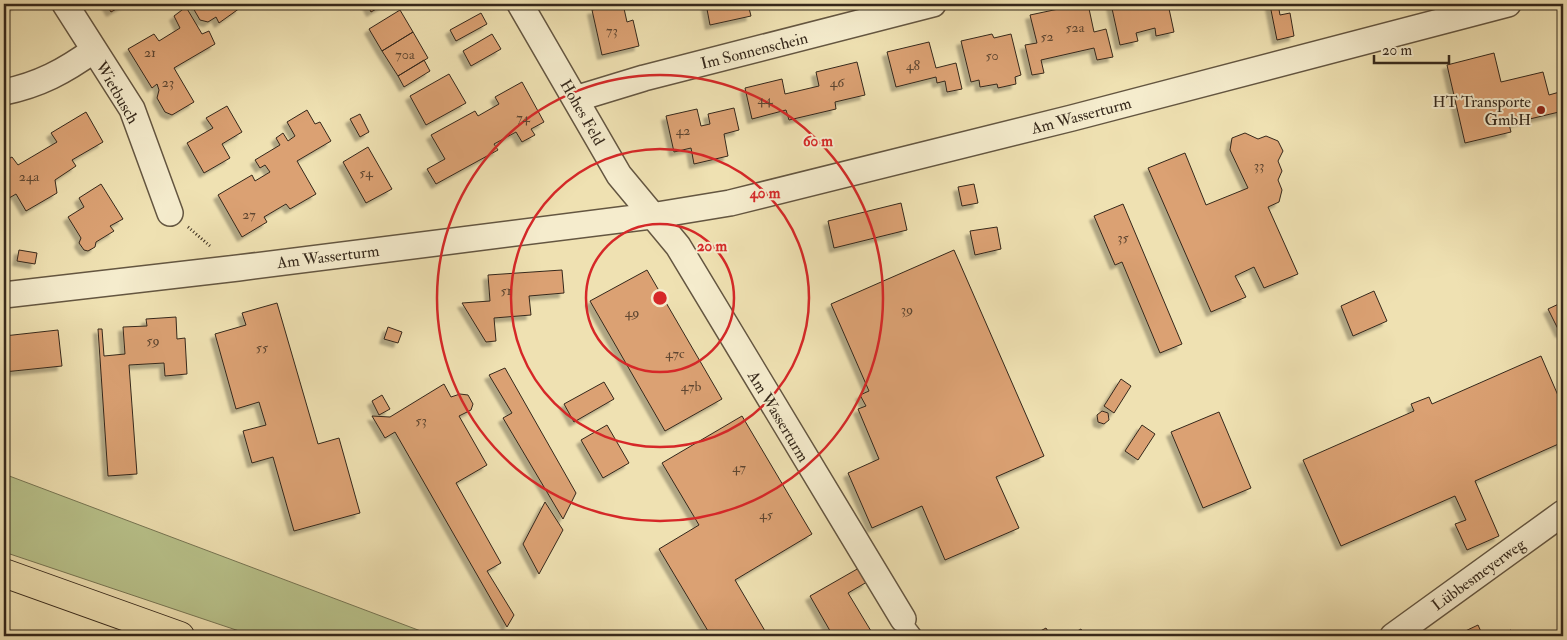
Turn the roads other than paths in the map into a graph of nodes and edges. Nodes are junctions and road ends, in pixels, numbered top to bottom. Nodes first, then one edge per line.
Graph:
1 (65, 4) edge
2 (520, 4) edge
3 (933, 4) edge
4 (1508, 4) edge
5 (94, 50) junction
6 (4, 92) edge
7 (575, 99) junction
8 (170, 213) road end
9 (651, 216) junction
10 (4, 295) edge
11 (1563, 513) edge
12 (4, 573) edge
13 (910, 627) edge
14 (180, 636) edge
15 (1393, 636) edge

1 - 5 street, Wietbusch
2 - 7 street, Hohes Feld
3 - 7 street, Im Sonnenschein
4 - 9 street, Am Wasserturm
5 - 6 street
5 - 8 street, Wietbusch
7 - 9 street, Hohes Feld
9 - 10 street, Am Wasserturm
9 - 13 street, Am Wasserturm
11 - 15 street, Lübbesmeyerweg
12 - 14 main road

